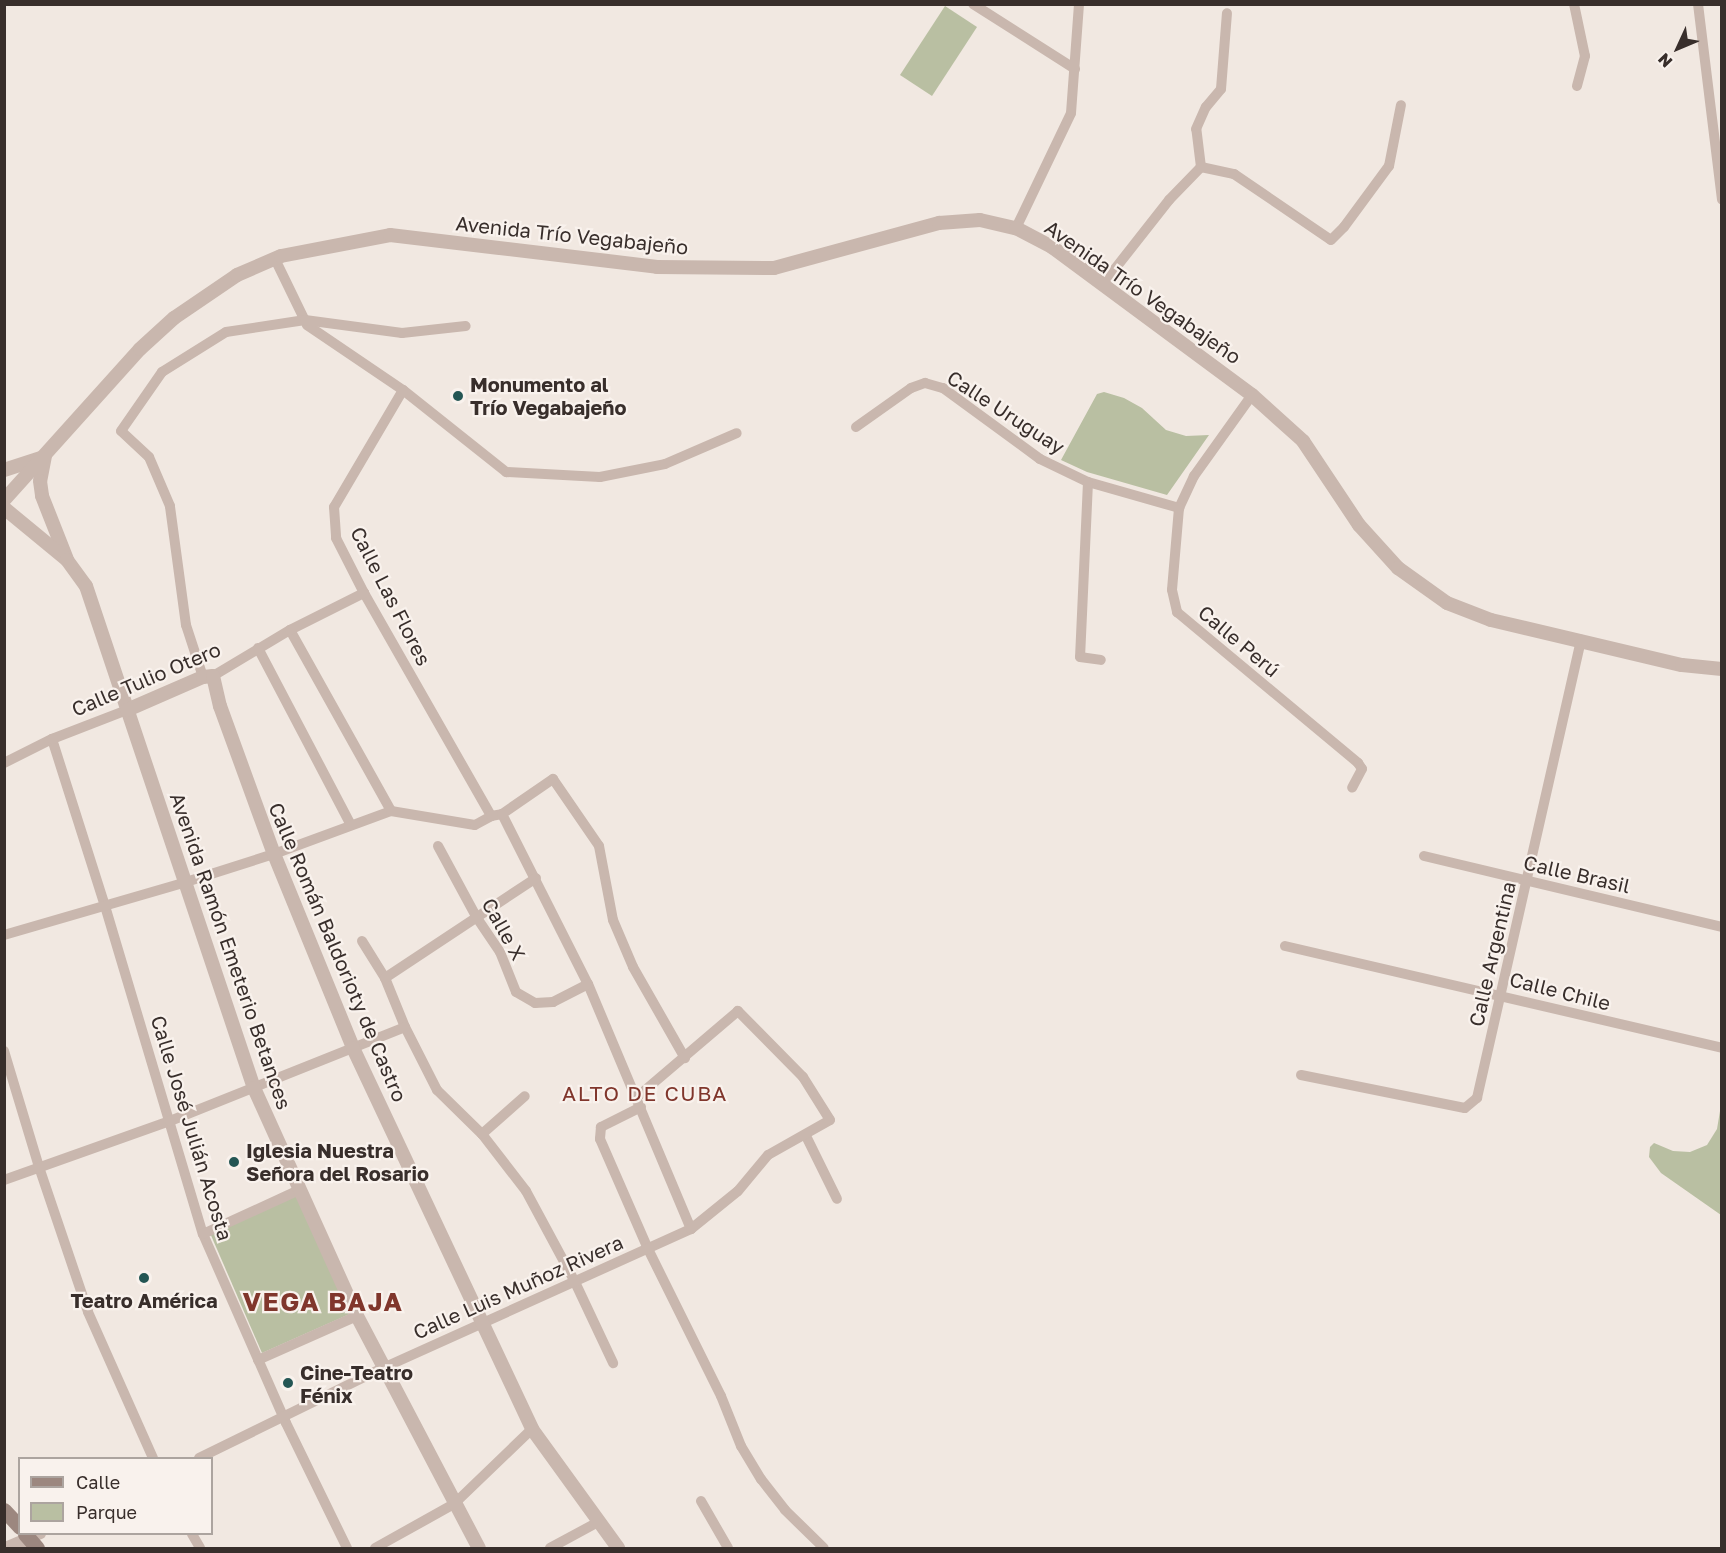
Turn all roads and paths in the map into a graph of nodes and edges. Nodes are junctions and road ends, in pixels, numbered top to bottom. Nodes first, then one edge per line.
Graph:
1 (973, 4) edge
2 (1079, 4) edge
3 (1574, 4) edge
4 (1698, 4) edge
5 (1227, 13) dead end
6 (1075, 69) junction
7 (1577, 86) dead end
8 (1401, 105) dead end
9 (1201, 167) junction
10 (1722, 200) edge
11 (1016, 228) junction
12 (275, 259) junction
13 (1103, 284) junction
14 (304, 320) junction
15 (466, 326) dead end
16 (403, 390) junction
17 (1252, 395) junction
18 (856, 427) dead end
19 (737, 433) dead end
20 (45, 456) junction
21 (4, 470) edge
22 (1088, 482) junction
23 (4, 500) edge
24 (4, 508) edge
25 (1179, 508) junction
26 (67, 560) junction
27 (364, 593) junction
28 (290, 630) junction
29 (1581, 640) junction
30 (258, 648) junction
31 (1101, 660) dead end
32 (1722, 669) edge
33 (208, 677) junction
34 (127, 710) junction
35 (52, 738) junction
36 (4, 763) edge
37 (1352, 788) dead end
38 (391, 811) junction
39 (496, 815) junction
40 (351, 825) junction
41 (438, 846) dead end
42 (274, 854) junction
43 (1424, 856) dead end
44 (536, 878) junction
45 (1527, 881) junction
46 (186, 882) junction
47 (105, 906) junction
48 (477, 918) junction
49 (1722, 927) edge
50 (4, 934) edge
51 (362, 942) dead end
52 (1285, 946) dead end
53 (386, 978) junction
54 (588, 984) junction
55 (1501, 995) junction
56 (405, 1027) junction
57 (353, 1048) junction
58 (1722, 1048) edge
59 (4, 1051) edge
60 (685, 1058) junction
61 (1301, 1075) dead end
62 (254, 1088) junction
63 (525, 1096) dead end
64 (639, 1102) junction
65 (170, 1120) junction
66 (482, 1134) junction
67 (806, 1136) junction
68 (39, 1167) junction
69 (4, 1180) edge
70 (299, 1190) junction
71 (837, 1198) dead end
72 (691, 1229) junction
73 (203, 1234) junction
74 (648, 1249) junction
75 (574, 1280) junction
76 (357, 1316) junction
77 (483, 1323) junction
78 (258, 1360) junction
79 (613, 1363) dead end
80 (383, 1368) junction
81 (283, 1417) junction
82 (532, 1429) junction
83 (153, 1457) edge
84 (202, 1457) edge
85 (701, 1501) dead end
86 (454, 1504) junction
87 (4, 1510) edge
88 (600, 1521) junction
89 (18, 1524) edge
90 (30, 1536) edge
91 (8, 1548) edge
92 (347, 1548) edge
93 (375, 1548) edge
94 (479, 1548) edge
95 (550, 1548) edge
96 (618, 1548) edge
97 (728, 1548) edge
98 (824, 1548) edge

1 - 6 street
2 - 6 street
3 - 7 street
4 - 10 street
5 - 9 street
6 - 11 street
8 - 9 street
9 - 13 street
11 - 12 street, Avenida Trío Vegabajeño
11 - 13 street, Avenida Trío Vegabajeño
12 - 14 street
12 - 20 street, Avenida Trío Vegabajeño
13 - 17 street, Avenida Trío Vegabajeño
14 - 15 street
14 - 16 street
14 - 33 street
16 - 19 street
16 - 27 street, Calle Las Flores
17 - 25 street, Calle Perú
17 - 29 street, Avenida Trío Vegabajeño
18 - 22 street, Calle Uruguay
20 - 21 street
20 - 23 street, Avenida Trío Vegabajeño
20 - 26 street
22 - 25 street, Calle Uruguay
22 - 31 street
24 - 26 street, Avenida Ramón Emeterio Betances
25 - 37 street, Calle Perú
26 - 34 street, Avenida Ramón Emeterio Betances
27 - 28 street, Calle Tulio Otero
27 - 39 street, Calle Las Flores
28 - 30 street, Calle Tulio Otero
28 - 38 street
29 - 32 street, Avenida Trío Vegabajeño
29 - 45 street, Calle Argentina
30 - 33 street, Calle Tulio Otero
30 - 40 street
33 - 34 street, Calle Tulio Otero
33 - 42 street, Calle Román Baldorioty de Castro
34 - 35 street, Calle Tulio Otero
34 - 46 street, Avenida Ramón Emeterio Betances
35 - 36 street, Calle Tulio Otero
35 - 47 street, Calle José Julián Acosta
38 - 39 street
38 - 40 street
39 - 44 street, Calle Las Flores
39 - 60 street
40 - 42 street
41 - 48 street, Calle X
42 - 46 street
42 - 57 street, Calle Román Baldorioty de Castro
43 - 45 street, Calle Brasil
44 - 48 street
44 - 54 street, Calle Las Flores
45 - 49 street, Calle Brasil
45 - 55 street, Calle Argentina
46 - 47 street
46 - 62 street, Avenida Ramón Emeterio Betances
47 - 50 street
47 - 65 street, Calle José Julián Acosta
48 - 53 street
48 - 54 street, Calle X
51 - 53 street
52 - 55 street, Calle Chile
53 - 56 street
54 - 64 street, Calle Las Flores
55 - 58 street, Calle Chile
55 - 61 street, Calle Argentina
56 - 57 street
56 - 66 street
57 - 62 street
57 - 77 street, Calle Román Baldorioty de Castro
59 - 68 street
60 - 64 street
60 - 67 street, Calle Luis Muñoz Rivera
62 - 65 street
62 - 70 street, Avenida Ramón Emeterio Betances
63 - 66 street
64 - 72 street, Calle Las Flores
64 - 74 street
65 - 68 street
65 - 73 street, Calle José Julián Acosta
66 - 75 street
67 - 71 street
67 - 72 street, Calle Luis Muñoz Rivera
68 - 69 street
68 - 83 street
70 - 73 street
70 - 76 street, Avenida Ramón Emeterio Betances
72 - 74 street, Calle Luis Muñoz Rivera
73 - 78 street, Calle José Julián Acosta
74 - 75 street, Calle Luis Muñoz Rivera
74 - 98 street
75 - 77 street, Calle Luis Muñoz Rivera
75 - 79 street
76 - 78 street
76 - 80 street, Avenida Ramón Emeterio Betances
77 - 80 street, Calle Luis Muñoz Rivera
77 - 82 street, Calle Román Baldorioty de Castro
78 - 81 street, Calle José Julián Acosta
80 - 81 street, Calle Luis Muñoz Rivera
80 - 86 street, Avenida Ramón Emeterio Betances
81 - 84 street, Calle Luis Muñoz Rivera
81 - 92 street, Calle José Julián Acosta
82 - 86 street
82 - 88 street, Calle Román Baldorioty de Castro
85 - 97 street
86 - 93 street
86 - 94 street, Avenida Ramón Emeterio Betances
87 - 89 main road
88 - 95 street
88 - 96 street, Calle Román Baldorioty de Castro
90 - 91 street

